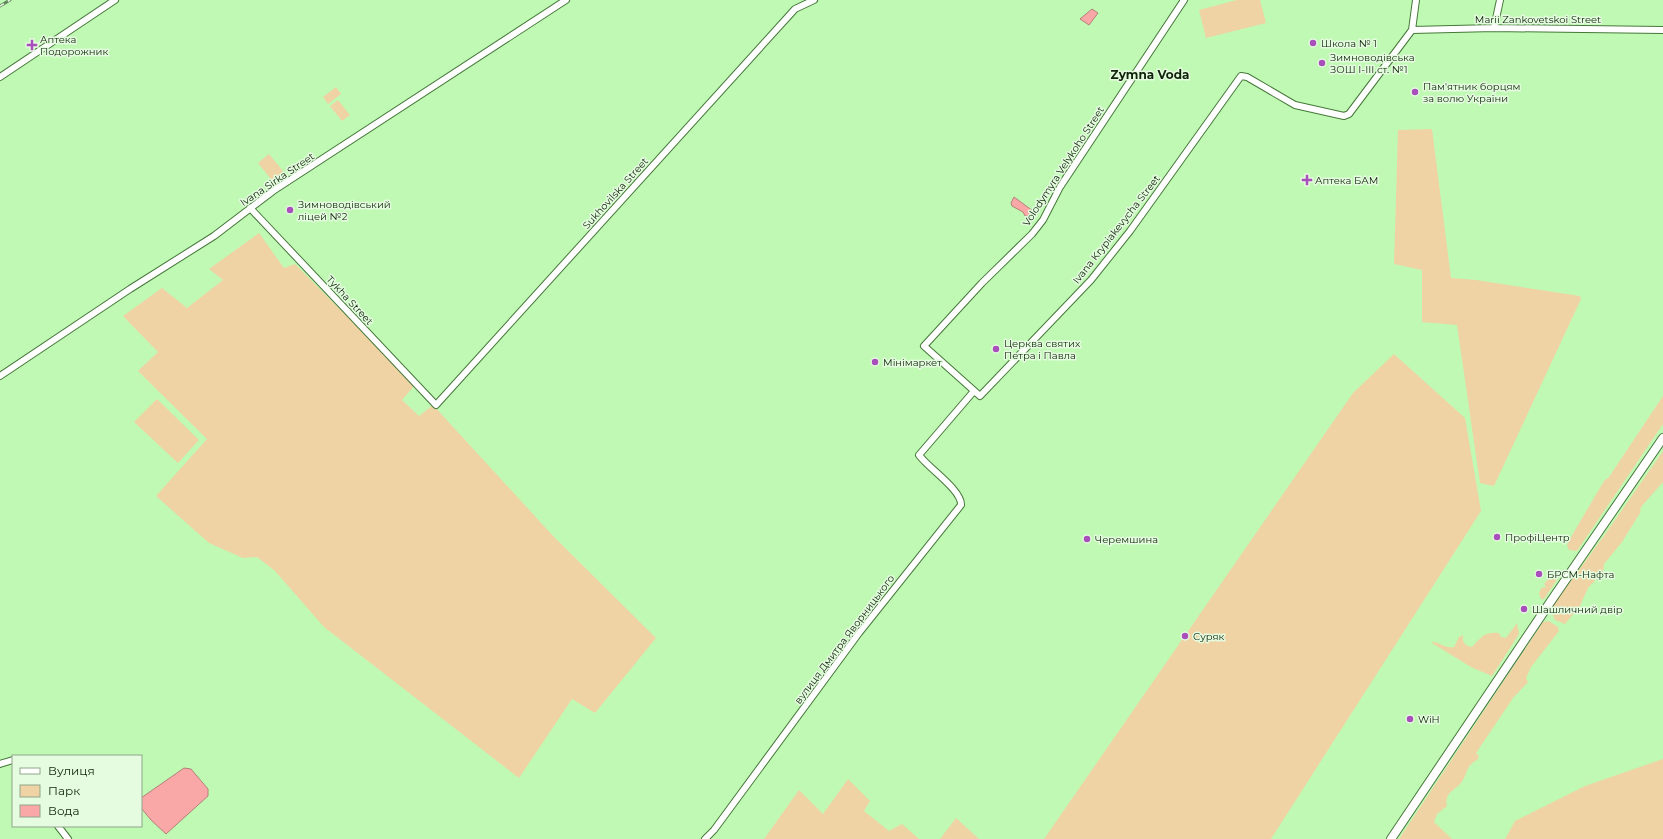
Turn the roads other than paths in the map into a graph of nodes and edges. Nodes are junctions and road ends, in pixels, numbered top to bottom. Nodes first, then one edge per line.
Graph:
1 (115, 0) edge
2 (566, 0) edge
3 (814, 0) edge
4 (1184, 0) edge
5 (1416, 0) edge
6 (1500, 0) edge
7 (1494, 28) junction
8 (1412, 30) junction
9 (1663, 30) edge
10 (0, 77) edge
11 (250, 208) junction
12 (0, 376) edge
13 (974, 392) junction
14 (436, 405) joint
15 (1663, 438) edge
16 (12, 760) edge
17 (0, 764) edge
18 (59, 827) edge
19 (68, 839) edge
20 (705, 839) edge
21 (1391, 839) edge

1 - 10 street
2 - 11 street, Ivana Sirka Street
3 - 14 street, Sukhovilska Street
4 - 13 street, Volodymyra Velykoho Street
5 - 8 street
6 - 7 street
7 - 8 street, Marii Zankovetskoi Street
7 - 9 street, Marii Zankovetskoi Street
8 - 13 street, Ivana Krypiakevycha Street
11 - 12 street, Ivana Sirka Street
11 - 14 street, Tykha Street
13 - 20 street, вулиця Дмитра Яворницького
15 - 21 highway
16 - 17 street
18 - 19 street

